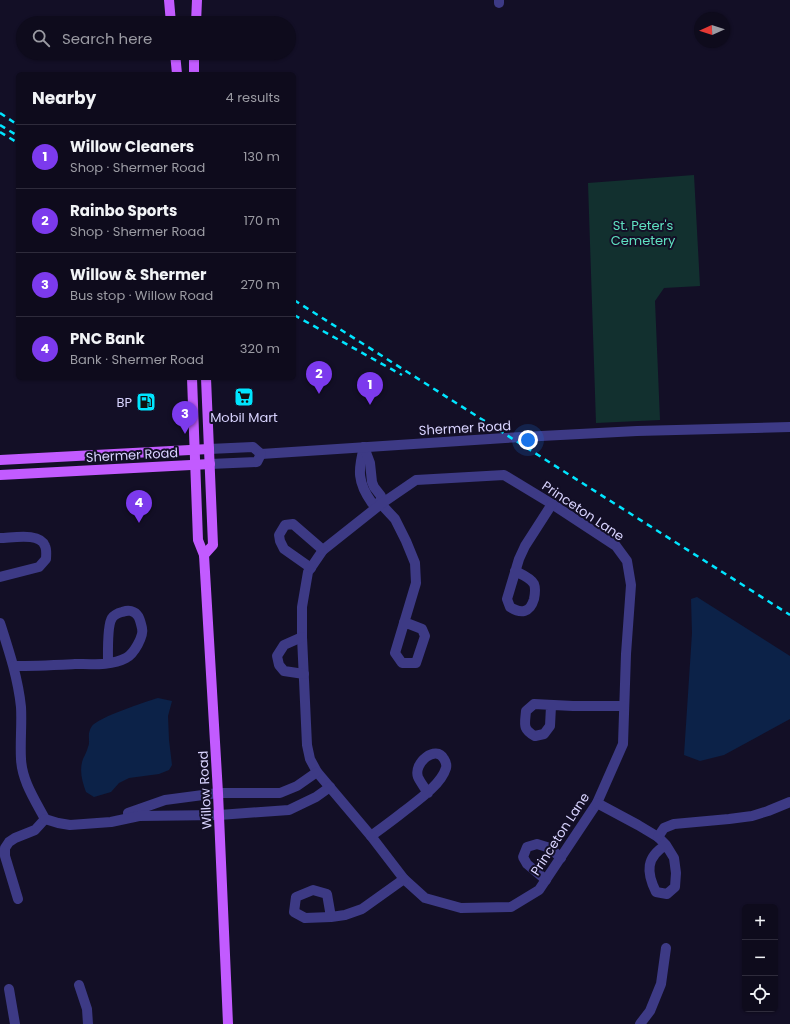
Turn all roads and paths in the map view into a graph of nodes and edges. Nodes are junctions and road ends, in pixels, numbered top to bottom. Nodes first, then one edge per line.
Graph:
1 (169, 0) edge
2 (173, 0) edge
3 (192, 0) edge
4 (197, 0) edge
5 (171, 16) edge
6 (172, 16) edge
7 (193, 16) edge
8 (195, 16) edge
9 (175, 60) edge
10 (194, 60) edge
11 (176, 72) edge
12 (194, 72) edge
13 (192, 380) edge
14 (206, 380) edge
15 (790, 427) edge
16 (364, 447) junction
17 (209, 449) junction
18 (194, 450) junction
19 (261, 454) junction
20 (0, 460) edge
21 (210, 464) junction
22 (195, 465) junction
23 (0, 475) edge
24 (381, 504) junction
25 (552, 504) junction
26 (0, 538) edge
27 (323, 550) junction
28 (204, 555) junction
29 (311, 568) junction
30 (515, 571) dead end
31 (0, 577) edge
32 (404, 622) dead end
33 (0, 623) edge
34 (302, 637) junction
35 (108, 663) junction
36 (14, 666) junction
37 (304, 674) junction
38 (551, 706) dead end
39 (624, 706) junction
40 (317, 772) junction
41 (330, 787) junction
42 (428, 792) dead end
43 (218, 793) junction
44 (159, 802) junction
45 (790, 802) edge
46 (597, 803) junction
47 (160, 815) junction
48 (219, 815) junction
49 (45, 819) junction
50 (121, 820) junction
51 (371, 836) junction
52 (658, 837) junction
53 (666, 845) dead end
54 (561, 858) junction
55 (404, 879) junction
56 (546, 880) junction
57 (18, 899) dead end
58 (331, 917) dead end
59 (666, 948) dead end
60 (79, 985) dead end
61 (9, 989) dead end
62 (15, 1024) edge
63 (88, 1024) edge
64 (228, 1024) edge
65 (640, 1024) edge

1 - 5 main road
2 - 6 main road
3 - 7 main road
4 - 8 main road
9 - 11 main road
10 - 12 main road
13 - 18 main road, Willow Road
14 - 17 main road
15 - 16 street, Shermer Road
16 - 19 street, Shermer Road
16 - 24 street
17 - 18 main road, Shermer Road
17 - 19 street, Shermer Road
17 - 21 main road
18 - 20 main road, Shermer Road
18 - 22 main road, Willow Road
19 - 21 street, Shermer Road
21 - 22 main road, Shermer Road
21 - 28 main road
22 - 23 main road, Shermer Road
22 - 28 main road, Willow Road
24 - 25 street, Princeton Lane
24 - 27 street, Princeton Lane
24 - 32 street
25 - 30 street
25 - 39 street, Princeton Lane
26 - 31 street
27 - 29 street, Princeton Lane
27 - 29 street
28 - 43 main road, Willow Road
29 - 34 street, Princeton Lane
33 - 36 street
34 - 37 street, Princeton Lane
34 - 37 street
35 - 35 street
35 - 36 street
36 - 49 street
37 - 40 street, Princeton Lane
38 - 39 street
39 - 46 street, Princeton Lane
40 - 41 street, Princeton Lane
40 - 43 street
41 - 48 street
41 - 51 street, Princeton Lane
42 - 51 street
43 - 44 street
43 - 48 main road, Willow Road
44 - 47 street
44 - 50 street
45 - 52 street
46 - 52 street
46 - 54 street, Princeton Lane
47 - 48 street
47 - 50 street
48 - 64 main road, Willow Road
49 - 50 street
49 - 57 street
51 - 55 street, Princeton Lane
52 - 53 street
54 - 56 street, Princeton Lane
54 - 56 street
55 - 56 street, Princeton Lane
55 - 58 street
59 - 65 street
60 - 63 street
61 - 62 street

